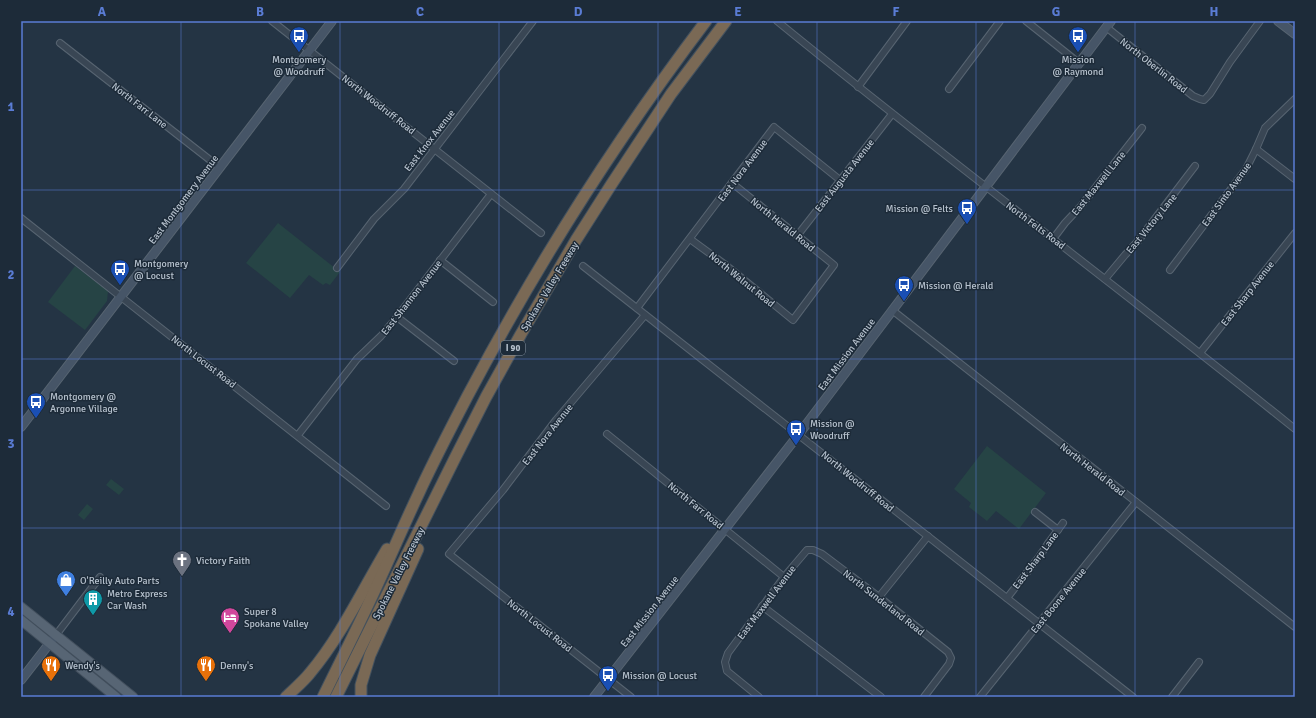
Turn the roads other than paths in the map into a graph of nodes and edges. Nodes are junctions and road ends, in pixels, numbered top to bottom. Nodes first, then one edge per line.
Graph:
1 (272, 21) edge
2 (332, 21) edge
3 (533, 21) edge
4 (706, 21) edge
5 (726, 21) edge
6 (777, 21) edge
7 (1000, 21) edge
8 (1026, 21) edge
9 (1260, 21) edge
10 (1278, 21) edge
11 (905, 22) edge
12 (1108, 24) edge
13 (1295, 34) edge
14 (60, 43) dead end
15 (310, 50) junction
16 (1079, 63) junction
17 (858, 87) junction
18 (949, 89) dead end
19 (1295, 99) edge
20 (892, 114) junction
21 (1142, 128) dead end
22 (436, 149) junction
23 (1256, 149) junction
24 (1195, 166) dead end
25 (219, 167) junction
26 (1295, 179) edge
27 (840, 180) junction
28 (732, 183) junction
29 (986, 187) junction
30 (491, 194) junction
31 (21, 218) edge
32 (541, 233) dead end
33 (1295, 233) edge
34 (796, 236) junction
35 (690, 239) junction
36 (1053, 239) junction
37 (440, 260) junction
38 (583, 266) dead end
39 (336, 268) dead end
40 (1170, 270) dead end
41 (1105, 279) junction
42 (121, 296) junction
43 (493, 302) dead end
44 (637, 308) junction
45 (892, 310) junction
46 (645, 315) junction
47 (397, 316) junction
48 (793, 320) joint
49 (1200, 353) junction
50 (454, 361) dead end
51 (21, 427) edge
52 (1295, 429) edge
53 (607, 434) dead end
54 (799, 434) junction
55 (298, 435) junction
56 (418, 495) junction
57 (435, 500) junction
58 (1136, 502) junction
59 (386, 506) dead end
60 (1035, 512) dead end
61 (1063, 523) dead end
62 (726, 529) junction
63 (1058, 530) junction
64 (928, 536) junction
65 (813, 550) joint
66 (449, 554) joint
67 (100, 577) dead end
68 (784, 577) junction
69 (879, 597) junction
70 (1007, 598) junction
71 (762, 606) junction
72 (21, 607) edge
73 (21, 620) edge
74 (1040, 623) junction
75 (1295, 627) edge
76 (56, 635) junction
77 (50, 643) junction
78 (1199, 662) dead end
79 (608, 679) junction
80 (21, 680) edge
81 (103, 687) junction
82 (116, 697) edge
83 (123, 697) edge
84 (133, 697) edge
85 (286, 697) edge
86 (323, 697) edge
87 (336, 697) edge
88 (360, 697) edge
89 (594, 697) edge
90 (631, 697) edge
91 (759, 697) edge
92 (880, 697) edge
93 (924, 697) edge
94 (980, 697) edge
95 (1133, 697) edge
96 (1172, 697) edge

1 - 15 street, North Woodruff Road
2 - 15 street, East Montgomery Avenue
3 - 22 street, East Knox Avenue
4 - 56 highway, Spokane Valley Freeway / I 90
5 - 57 highway, Spokane Valley Freeway / I 90
6 - 17 street, North Felts Road
7 - 18 street
8 - 16 street
9 - 12 street, North Oberlin Road
10 - 13 street
11 - 17 street
12 - 16 street, East Mission Avenue
14 - 25 street, North Farr Lane
15 - 22 street, North Woodruff Road
15 - 25 street, East Montgomery Avenue
16 - 29 street, East Mission Avenue
17 - 20 street, North Felts Road
19 - 23 street, East Sinto Avenue
20 - 27 street, East Augusta Avenue
20 - 29 street, North Felts Road
21 - 36 street, East Maxwell Lane
22 - 30 street, North Woodruff Road
22 - 39 street, East Knox Avenue
23 - 26 street
23 - 40 street, East Sinto Avenue
24 - 41 street, East Victory Lane
25 - 42 street, East Montgomery Avenue
27 - 28 street, East Nora Avenue
27 - 34 street, East Augusta Avenue
28 - 34 street, North Herald Road
28 - 35 street, East Nora Avenue
29 - 36 street, North Felts Road
29 - 45 street, East Mission Avenue
30 - 32 street, North Woodruff Road
30 - 37 street, East Shannon Avenue
31 - 42 street, North Locust Road
33 - 49 street, East Sharp Avenue
34 - 48 street, North Herald Road
35 - 44 street, East Nora Avenue
35 - 48 street, North Walnut Road
36 - 41 street, North Felts Road
37 - 43 street
37 - 47 street, East Shannon Avenue
38 - 44 street, North Woodruff Road
41 - 49 street, North Felts Road
42 - 51 street, East Montgomery Avenue
42 - 55 street, North Locust Road
44 - 46 street, North Woodruff Road
45 - 54 street, East Mission Avenue
45 - 58 street, North Herald Road
46 - 54 street, North Woodruff Road
46 - 66 street, East Nora Avenue
47 - 50 street
47 - 55 street, East Shannon Avenue
49 - 52 street, North Felts Road
53 - 62 street, North Farr Road
54 - 62 street, East Mission Avenue
54 - 64 street, North Woodruff Road
55 - 59 street, North Locust Road
56 - 85 highway
56 - 86 highway, Spokane Valley Freeway / I 90
57 - 87 highway, Spokane Valley Freeway / I 90
57 - 88 highway
58 - 74 street, East Boone Avenue
58 - 75 street, North Herald Road
60 - 63 street
61 - 63 street, East Sharp Lane
62 - 68 street, North Farr Road
62 - 79 street, East Mission Avenue
63 - 70 street, East Sharp Lane
64 - 69 street
64 - 70 street, North Woodruff Road
65 - 68 street, East Maxwell Avenue
65 - 69 street, North Sunderland Road
66 - 79 street, North Locust Road
67 - 76 street
68 - 71 street, East Maxwell Avenue
69 - 93 street, North Sunderland Road
70 - 74 street, North Woodruff Road
71 - 91 street, East Maxwell Avenue
71 - 92 street
72 - 76 main road
73 - 77 main road
74 - 94 street, East Boone Avenue
74 - 95 street, North Woodruff Road
76 - 77 street
76 - 84 main road
77 - 80 street
77 - 81 main road
78 - 96 street
79 - 89 street, East Mission Avenue
79 - 90 street, North Locust Road
81 - 82 main road
81 - 83 main road

